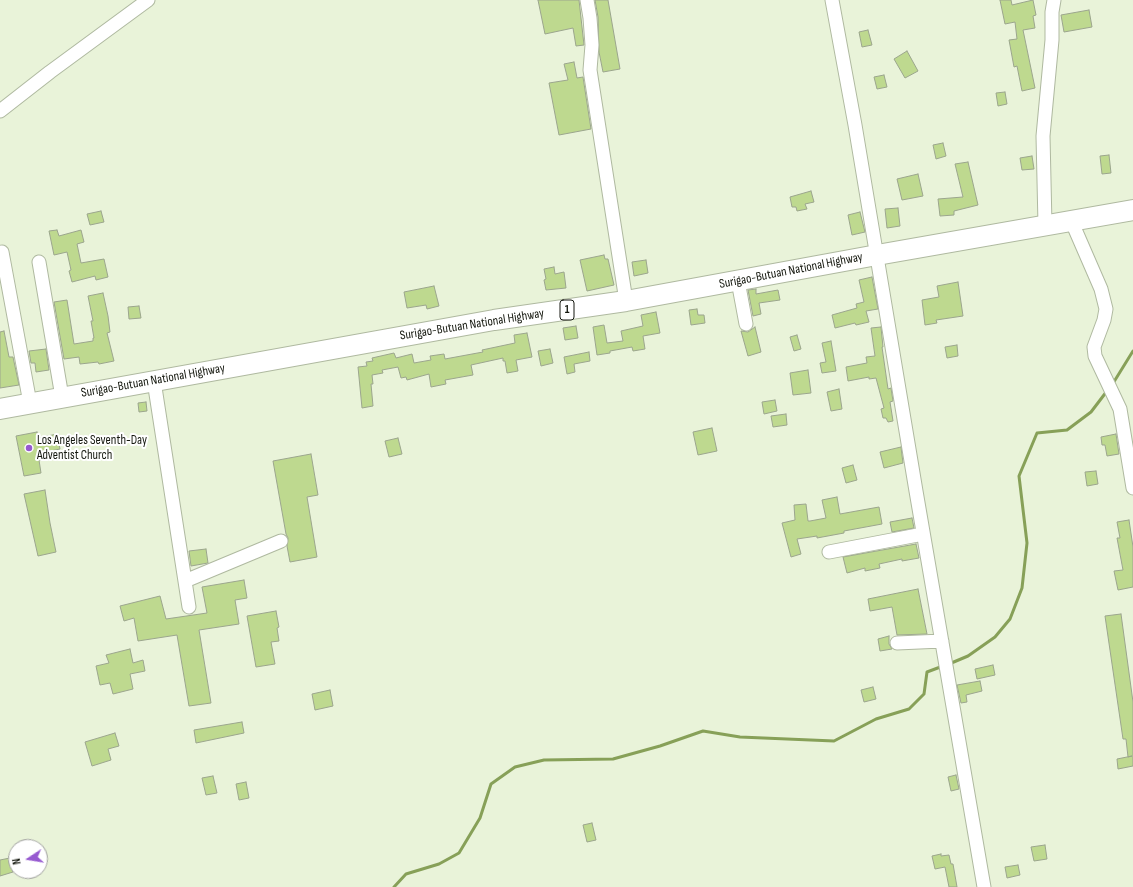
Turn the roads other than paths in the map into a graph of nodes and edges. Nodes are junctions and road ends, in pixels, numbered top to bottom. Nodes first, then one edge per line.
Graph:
1 (148, 0) edge
2 (587, 0) edge
3 (832, 0) edge
4 (1054, 0) edge
5 (0, 111) edge
6 (1133, 210) edge
7 (1070, 220) junction
8 (1045, 225) junction
9 (2, 252) dead end
10 (877, 255) junction
11 (39, 262) dead end
12 (738, 281) junction
13 (626, 301) junction
14 (746, 324) dead end
15 (154, 381) junction
16 (62, 397) junction
17 (30, 403) junction
18 (0, 409) edge
19 (1133, 488) edge
20 (923, 534) junction
21 (282, 541) dead end
22 (829, 552) dead end
23 (185, 581) junction
24 (188, 607) dead end
25 (942, 641) junction
26 (897, 643) dead end
27 (984, 887) edge

1 - 5 street
2 - 13 street
3 - 10 street
4 - 8 street
6 - 7 highway, Surigao-Butuan National Highway / 1
7 - 8 highway, Surigao-Butuan National Highway / 1
7 - 19 street
8 - 10 highway, Surigao-Butuan National Highway / 1
9 - 17 street
10 - 12 highway, Surigao-Butuan National Highway / 1
10 - 20 street
11 - 16 street
12 - 13 highway, Surigao-Butuan National Highway / 1
12 - 14 street
13 - 15 highway, Surigao-Butuan National Highway / 1
15 - 16 highway, Surigao-Butuan National Highway / 1
15 - 23 street
16 - 17 highway, Surigao-Butuan National Highway / 1
17 - 18 highway, Surigao-Butuan National Highway / 1
20 - 22 street
20 - 25 street
21 - 23 street
23 - 24 street
25 - 26 street
25 - 27 street

